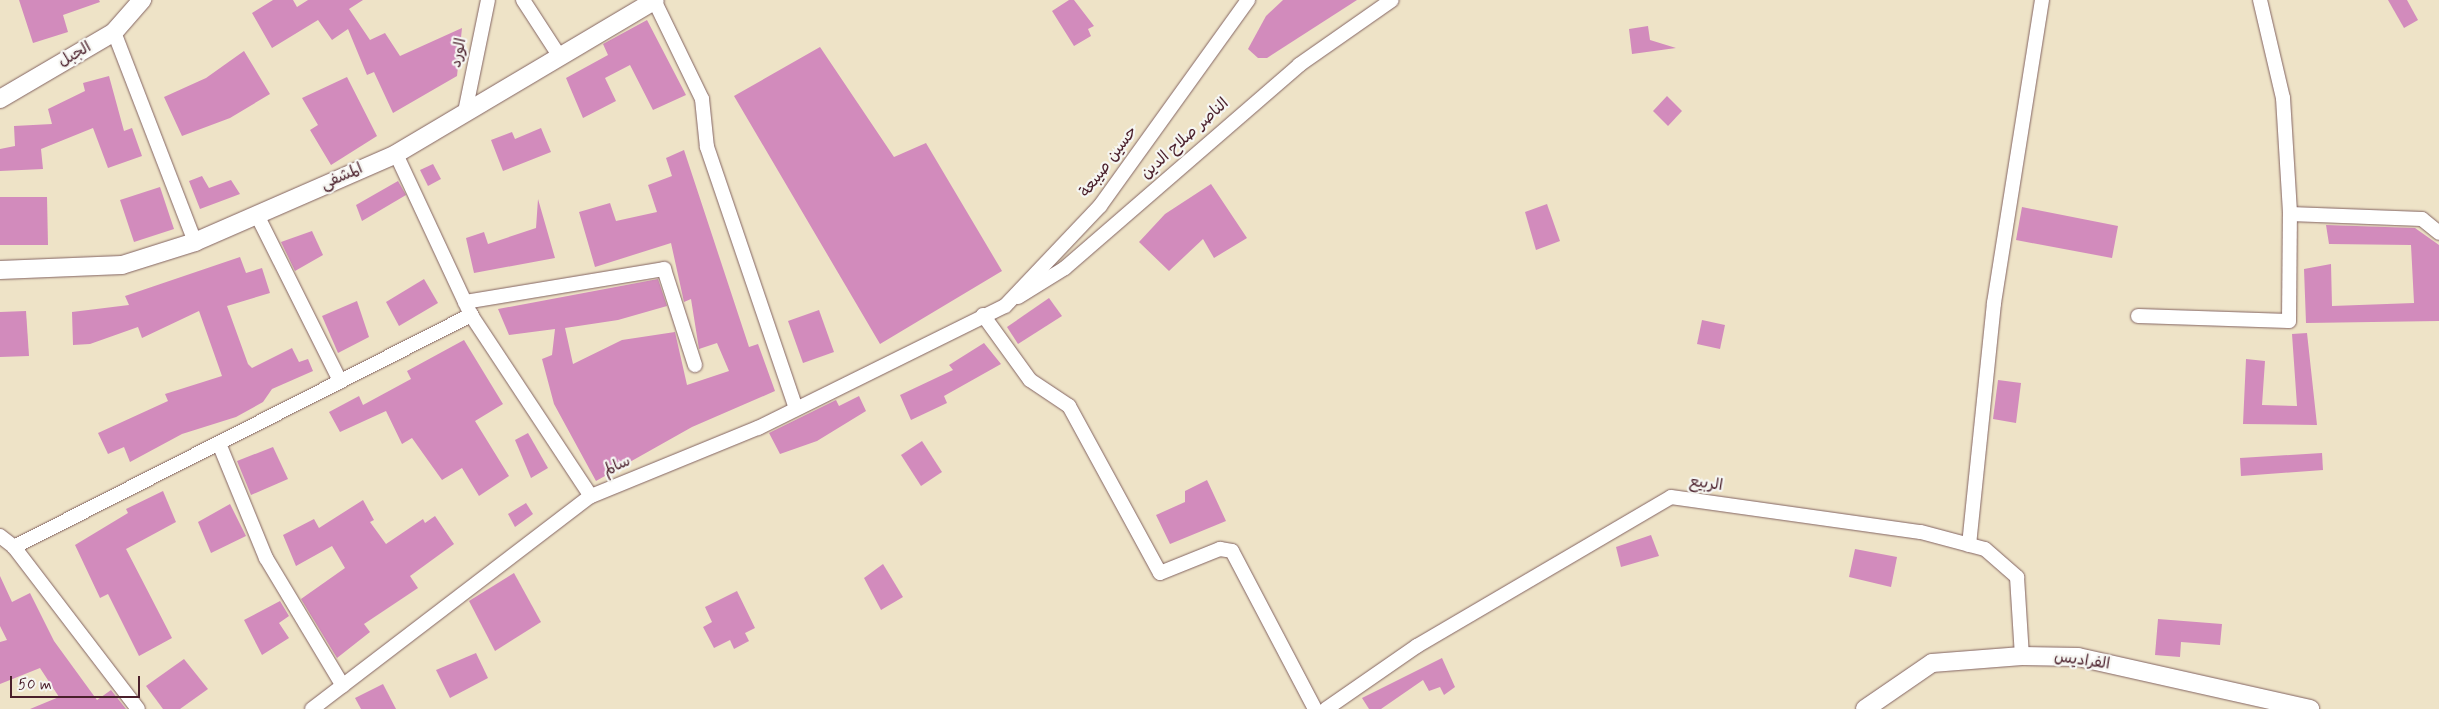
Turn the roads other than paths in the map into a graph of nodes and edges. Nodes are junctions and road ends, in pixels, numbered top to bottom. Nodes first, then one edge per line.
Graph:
1 (142, 0) edge
2 (488, 0) edge
3 (523, 0) edge
4 (655, 0) edge
5 (1248, 0) edge
6 (1392, 0) edge
7 (2042, 0) edge
8 (2260, 0) edge
9 (114, 32) junction
10 (560, 57) junction
11 (0, 99) edge
12 (465, 112) junction
13 (396, 154) junction
14 (2290, 214) junction
15 (257, 215) junction
16 (2439, 232) edge
17 (195, 242) junction
18 (0, 270) edge
19 (465, 302) junction
20 (1005, 306) junction
21 (471, 315) junction
22 (2138, 316) dead end
23 (979, 317) junction
24 (695, 365) dead end
25 (340, 381) junction
26 (796, 408) junction
27 (220, 446) junction
28 (591, 496) junction
29 (0, 536) edge
30 (1969, 545) junction
31 (14, 547) junction
32 (2022, 656) junction
33 (343, 686) junction
34 (138, 709) edge
35 (312, 709) edge
36 (1315, 709) edge
37 (1326, 709) edge
38 (1865, 709) edge
39 (2310, 709) edge

1 - 9 street, الجبل
2 - 12 street, الورد
3 - 10 street
4 - 10 street, المشفى
4 - 26 street
5 - 20 street, حسين صيبعة
6 - 20 street, الناصر صلاح الدين
7 - 30 street
8 - 14 street
9 - 11 street, الجبل
9 - 17 street
10 - 12 street, المشفى
12 - 13 street, المشفى
13 - 15 street, المشفى
13 - 19 street
14 - 16 street
14 - 22 street
15 - 17 street, المشفى
15 - 25 street
17 - 18 street, المشفى
19 - 21 street
19 - 24 street
20 - 23 street, حسين صيبعة
21 - 25 street
21 - 28 street
23 - 26 street, سالم
23 - 36 street
25 - 27 street
26 - 28 street, سالم
27 - 31 street
27 - 33 street
28 - 33 street, سالم
29 - 31 street
30 - 32 street, الربيع
30 - 37 street, الربيع
31 - 34 street
32 - 38 street, الفراديس
32 - 39 street, الفراديس
33 - 35 street, سالم

